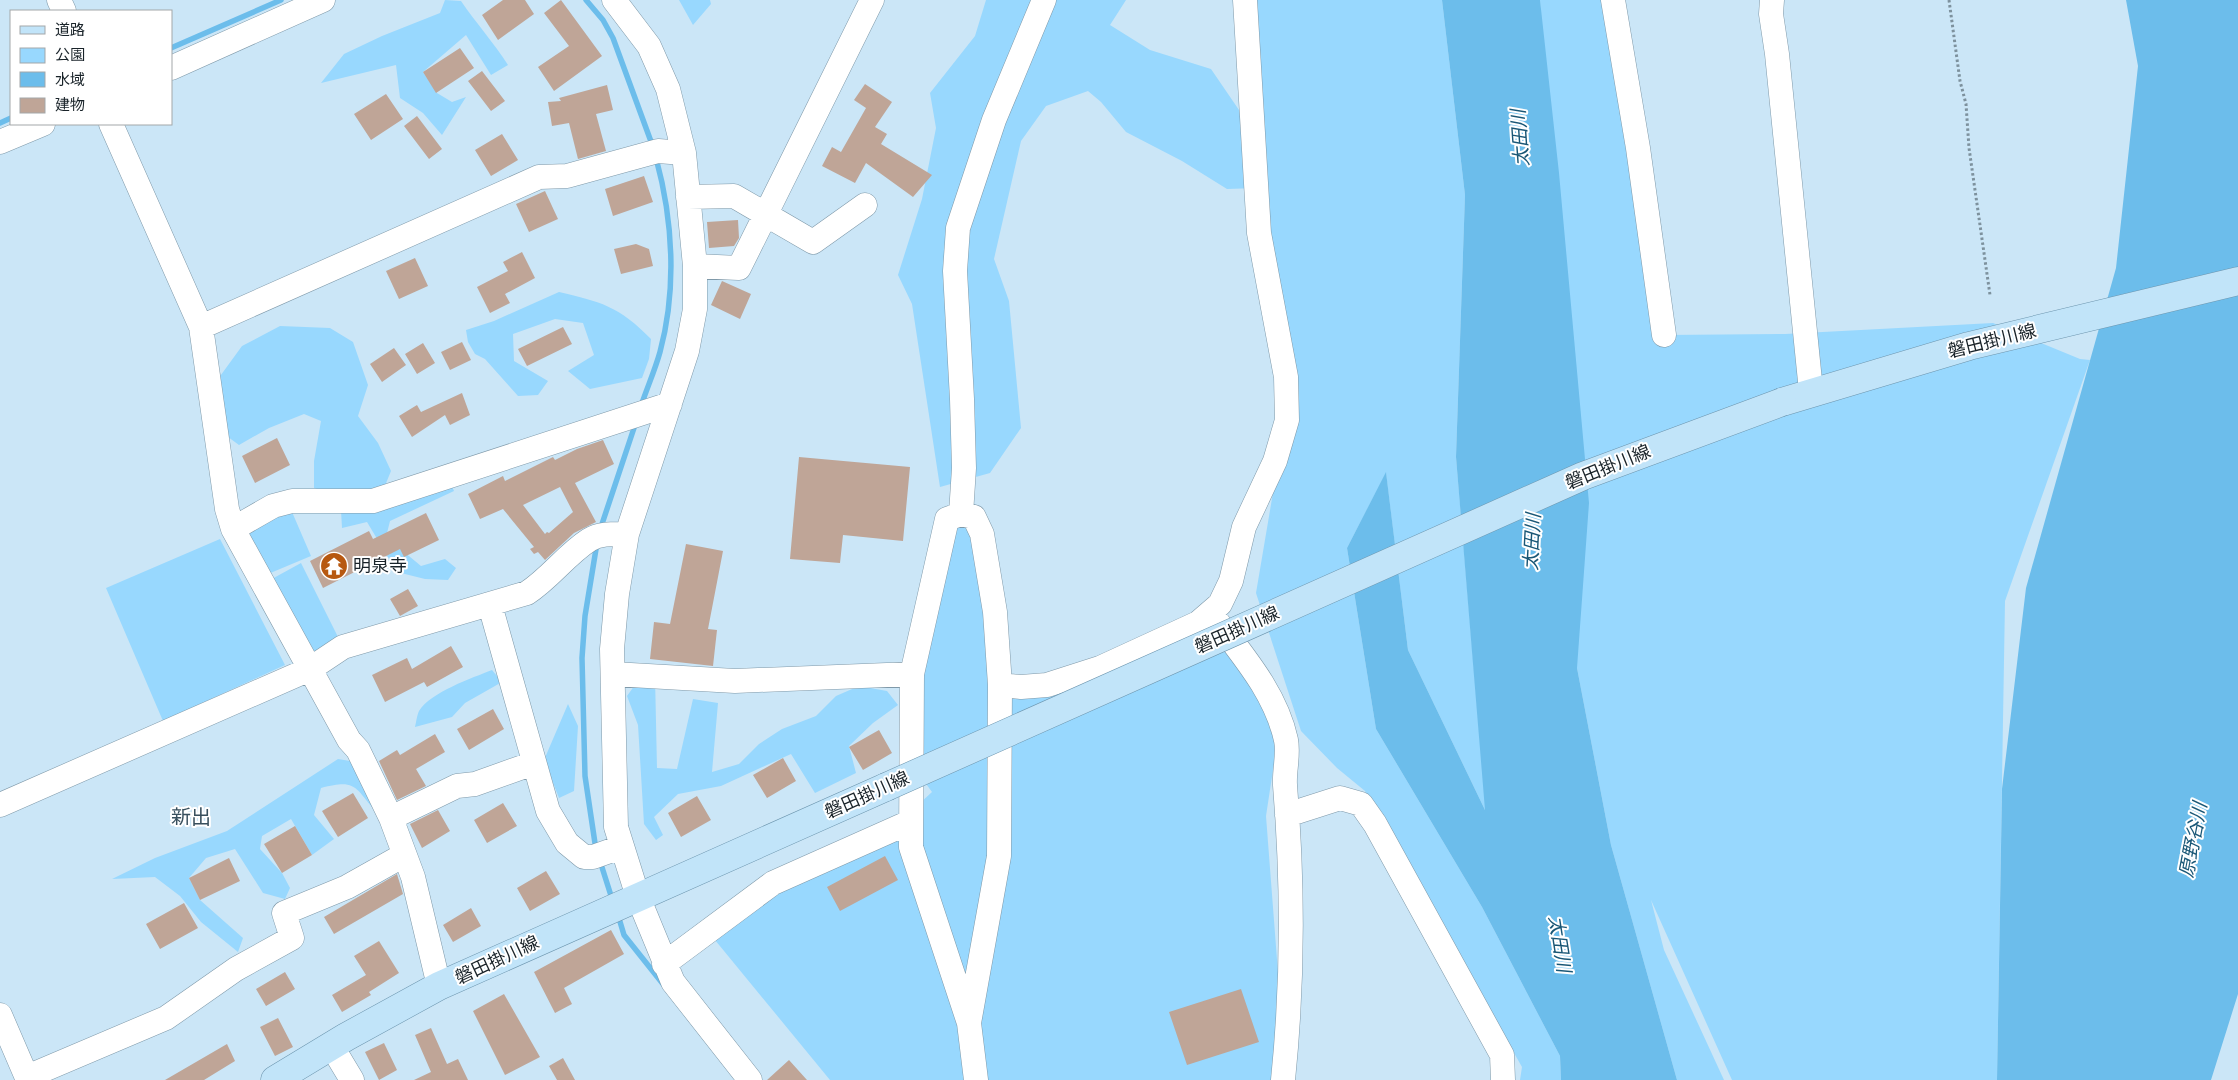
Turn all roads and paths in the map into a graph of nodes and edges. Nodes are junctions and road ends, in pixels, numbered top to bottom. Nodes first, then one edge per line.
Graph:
1 (323, 0) edge
2 (614, 0) edge
3 (872, 0) edge
4 (1044, 0) edge
5 (1245, 0) edge
6 (1613, 0) edge
7 (1772, 0) edge
8 (1949, 0) edge
9 (172, 68) edge
10 (41, 125) edge
11 (112, 125) edge
12 (0, 142) edge
13 (684, 153) junction
14 (688, 197) junction
15 (865, 206) dead end
16 (766, 216) junction
17 (695, 266) junction
18 (2238, 281) edge
19 (1990, 295) dead end
20 (201, 327) junction
21 (1664, 335) dead end
22 (1822, 388) junction
23 (670, 404) junction
24 (961, 514) junction
25 (233, 528) junction
26 (627, 534) junction
27 (490, 605) junction
28 (1211, 612) junction
29 (310, 669) junction
30 (612, 674) junction
31 (912, 674) junction
32 (1000, 685) junction
33 (534, 763) junction
34 (0, 805) edge
35 (1287, 815) junction
36 (391, 818) junction
37 (910, 822) junction
38 (621, 847) junction
39 (404, 855) junction
40 (638, 897) junction
41 (664, 964) junction
42 (439, 986) junction
43 (0, 1015) edge
44 (969, 1024) junction
45 (331, 1046) junction
46 (28, 1078) edge
47 (275, 1080) edge
48 (352, 1080) edge
49 (750, 1080) edge
50 (976, 1080) edge
51 (1283, 1080) edge
52 (1503, 1080) edge

1 - 9 street
2 - 13 street
3 - 16 street
4 - 24 street
5 - 28 street
6 - 21 street
7 - 22 street
8 - 19 path
10 - 12 street
11 - 20 street
13 - 14 street
13 - 20 street
14 - 16 street
14 - 17 street
15 - 16 street
16 - 17 street
17 - 23 street
18 - 22 main road, 磐田掛川線
20 - 25 street
22 - 40 main road, 磐田掛川線, bridge
23 - 25 street
23 - 26 street
24 - 31 street
24 - 32 street
25 - 29 street
26 - 27 street
26 - 30 street
27 - 29 street
27 - 33 street
28 - 32 street
28 - 35 street
29 - 34 street
29 - 36 street
30 - 31 street
30 - 38 street
31 - 37 street
32 - 44 street
33 - 36 street
33 - 38 street
35 - 51 street
35 - 52 street
36 - 39 street
37 - 41 street
37 - 44 street
38 - 40 street
39 - 42 street
39 - 46 street
40 - 41 street
40 - 42 main road, 磐田掛川線
41 - 49 street
42 - 45 main road, 磐田掛川線
43 - 46 street
44 - 50 street
45 - 47 main road, 磐田掛川線
45 - 48 street

